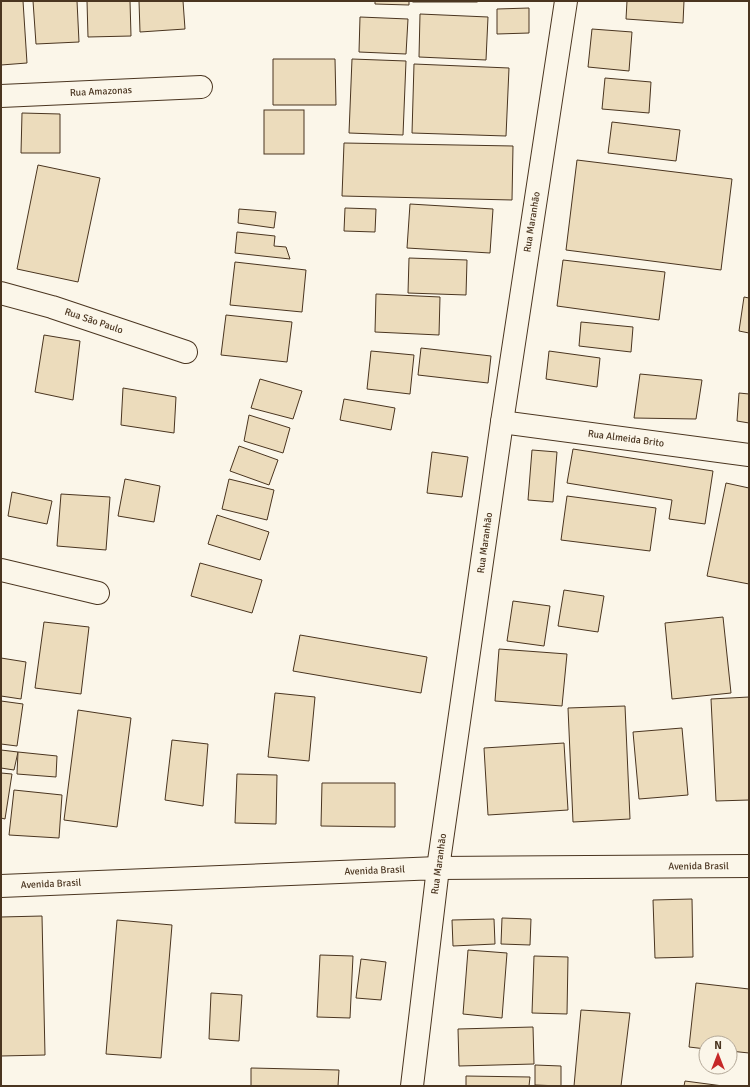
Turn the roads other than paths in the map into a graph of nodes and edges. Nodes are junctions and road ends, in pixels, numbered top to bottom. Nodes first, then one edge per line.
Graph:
1 (566, 1) edge
2 (201, 87) dead end
3 (1, 96) edge
4 (1, 293) edge
5 (186, 352) dead end
6 (502, 422) junction
7 (749, 455) edge
8 (1, 570) edge
9 (98, 593) dead end
10 (749, 866) edge
11 (438, 868) junction
12 (1, 886) edge
13 (412, 1086) edge

1 - 6 street, Rua Maranhão
2 - 3 street, Rua Amazonas
4 - 5 street, Rua São Paulo
6 - 7 street, Rua Almeida Brito
6 - 11 street, Rua Maranhão
8 - 9 street
10 - 11 street, Avenida Brasil
11 - 12 street, Avenida Brasil
11 - 13 street, Rua Maranhão

